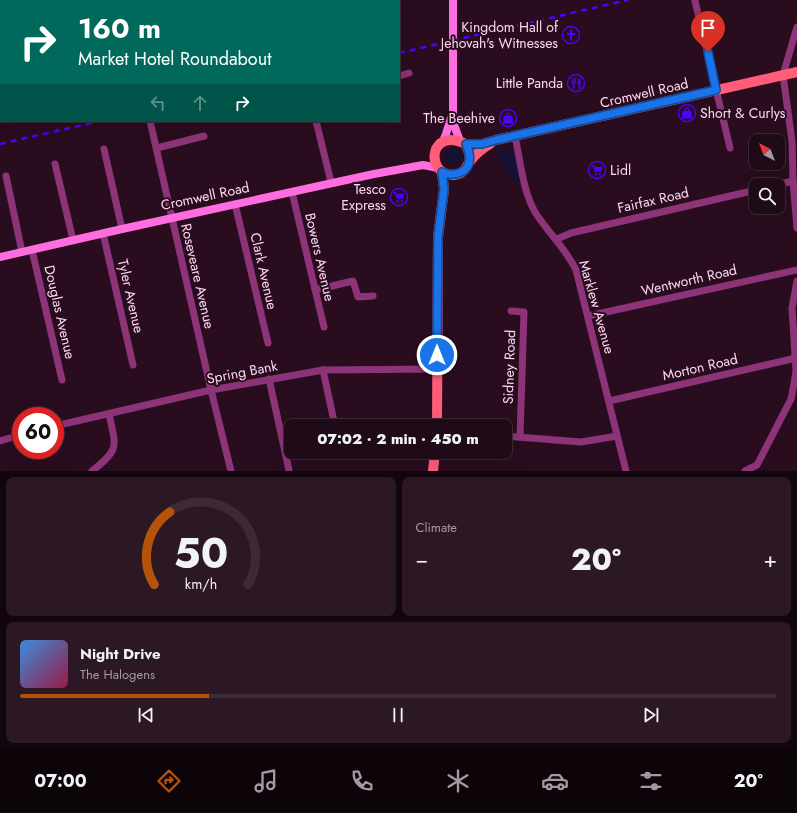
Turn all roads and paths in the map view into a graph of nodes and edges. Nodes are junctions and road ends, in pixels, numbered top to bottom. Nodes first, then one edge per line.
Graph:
1 (453, 0) edge
2 (695, 1) edge
3 (797, 27) edge
4 (797, 72) edge
5 (409, 73) dead end
6 (783, 75) junction
7 (400, 76) edge
8 (716, 90) junction
9 (453, 107) junction
10 (150, 122) edge
11 (316, 122) edge
12 (204, 136) dead end
13 (515, 136) junction
14 (496, 140) junction
15 (442, 143) junction
16 (463, 143) junction
17 (157, 148) junction
18 (730, 148) dead end
19 (104, 149) dead end
20 (435, 153) junction
21 (470, 161) junction
22 (55, 164) dead end
23 (417, 165) junction
24 (440, 170) junction
25 (795, 171) edge
26 (462, 172) junction
27 (6, 176) dead end
28 (793, 181) junction
29 (331, 182) junction
30 (785, 183) edge
31 (292, 192) junction
32 (749, 192) edge
33 (443, 194) junction
34 (235, 204) junction
35 (172, 218) junction
36 (797, 228) edge
37 (122, 229) junction
38 (103, 233) junction
39 (557, 239) junction
40 (73, 240) junction
41 (32, 250) junction
42 (22, 252) junction
43 (0, 257) edge
44 (797, 270) edge
45 (797, 281) edge
46 (315, 290) junction
47 (373, 296) dead end
48 (511, 311) dead end
49 (588, 316) junction
50 (324, 327) dead end
51 (268, 343) dead end
52 (796, 347) edge
53 (796, 358) junction
54 (134, 365) dead end
55 (437, 369) junction
56 (323, 370) junction
57 (269, 379) junction
58 (62, 380) dead end
59 (212, 390) junction
60 (609, 401) junction
61 (109, 414) junction
62 (333, 419) edge
63 (437, 419) edge
64 (64, 424) edge
65 (512, 436) edge
66 (617, 436) junction
67 (12, 437) edge
68 (520, 437) junction
69 (0, 441) edge
70 (434, 459) edge
71 (289, 470) edge
72 (92, 471) edge
73 (231, 471) edge
74 (433, 471) edge
75 (626, 471) edge
76 (745, 471) edge

1 - 9 street
2 - 8 street
3 - 6 street
4 - 6 main road, Cromwell Road
5 - 7 street
6 - 8 main road, Cromwell Road
6 - 25 street
8 - 13 main road, Cromwell Road
8 - 18 street
9 - 15 street
9 - 16 street
10 - 17 street, Roseveare Avenue
11 - 29 street
12 - 17 street
13 - 14 main road, Cromwell Road
13 - 39 street, Marklew Avenue
14 - 16 main road, Cromwell Road
14 - 21 main road, Cromwell Road
15 - 16 main road
15 - 20 main road
16 - 21 main road
17 - 35 street, Roseveare Avenue
19 - 37 street
20 - 23 street, Cromwell Road
20 - 24 main road
21 - 26 main road
22 - 40 street
23 - 24 street, Cromwell Road
23 - 29 street, Cromwell Road
24 - 26 main road
24 - 33 main road
25 - 28 street
26 - 33 main road
27 - 42 street
28 - 30 street
28 - 36 street
29 - 31 street, Cromwell Road
31 - 34 street, Cromwell Road
31 - 46 street, Bowers Avenue
32 - 39 street, Fairfax Road
33 - 55 main road
34 - 35 street, Cromwell Road
34 - 51 street, Clark Avenue
35 - 37 street, Cromwell Road
35 - 59 street, Roseveare Avenue
37 - 38 street, Cromwell Road
38 - 40 street, Cromwell Road
38 - 54 street, Tyler Avenue
39 - 49 street, Marklew Avenue
40 - 41 street, Cromwell Road
41 - 42 street, Cromwell Road
41 - 58 street, Douglas Avenue
42 - 43 street, Cromwell Road
44 - 49 street, Wentworth Road
45 - 52 street
46 - 47 street
46 - 50 street, Bowers Avenue
48 - 68 street, Sidney Road
49 - 60 street, Marklew Avenue
52 - 53 street
53 - 60 street, Morton Road
53 - 76 street
55 - 56 street, Spring Bank
55 - 63 main road
56 - 57 street, Spring Bank
56 - 62 street
57 - 59 street, Spring Bank
57 - 71 street
59 - 61 street, Spring Bank
59 - 73 street, Roseveare Avenue
60 - 66 street, Marklew Avenue
61 - 64 street, Spring Bank
61 - 72 street
65 - 68 street
66 - 68 street
66 - 75 street, Marklew Avenue
67 - 69 street
70 - 74 main road

